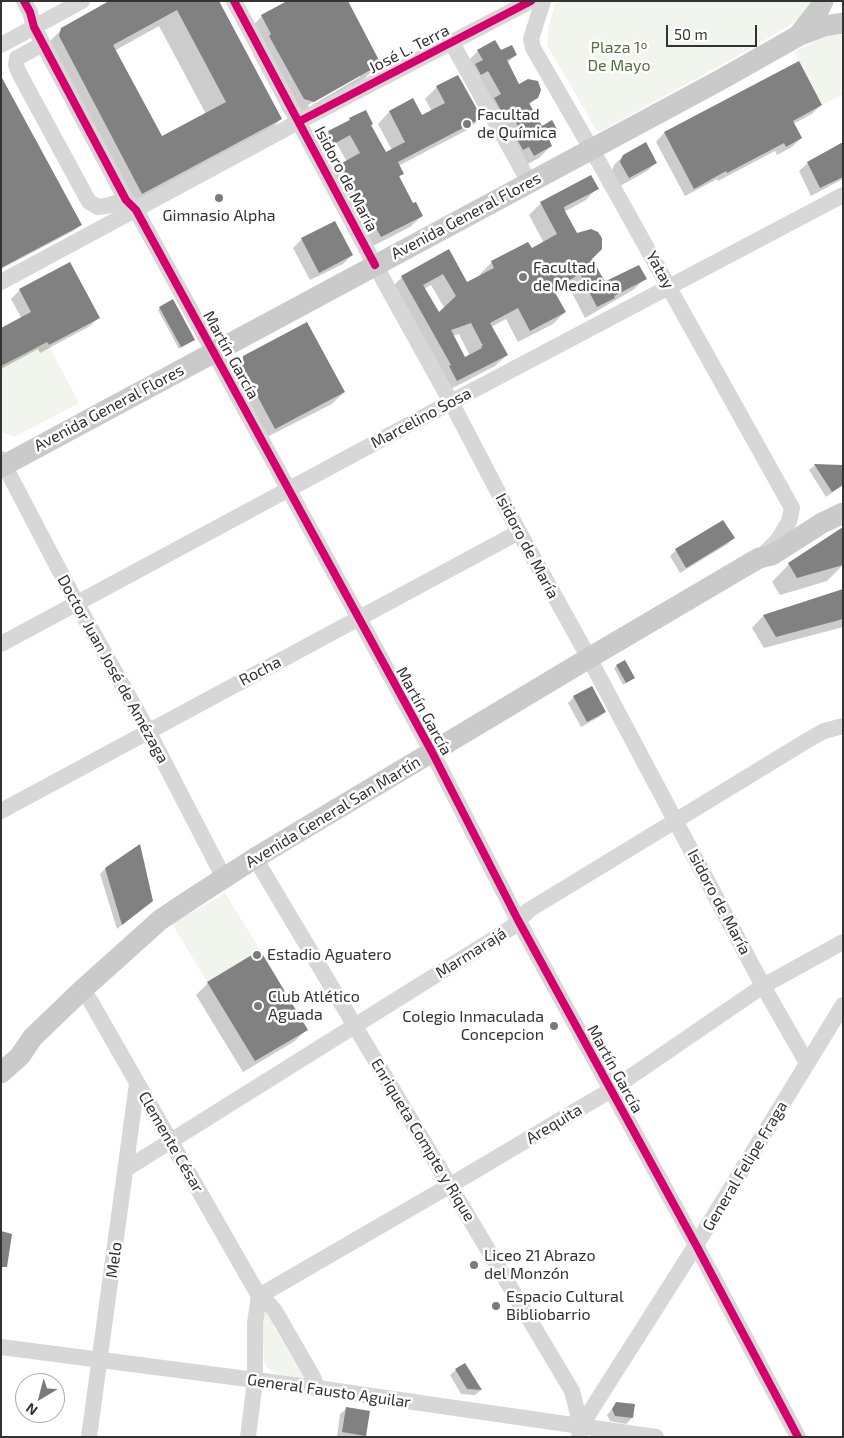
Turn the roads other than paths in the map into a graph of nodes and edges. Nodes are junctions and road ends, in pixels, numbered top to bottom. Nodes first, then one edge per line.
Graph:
1 (24, 1) edge
2 (82, 1) edge
3 (234, 1) edge
4 (532, 1) edge
5 (543, 1) edge
6 (823, 1) edge
7 (843, 23) edge
8 (34, 28) junction
9 (798, 36) junction
10 (452, 42) junction
11 (43, 44) junction
12 (1, 45) edge
13 (300, 122) junction
14 (591, 149) junction
15 (529, 182) junction
16 (843, 195) edge
17 (131, 205) junction
18 (375, 265) junction
19 (1, 282) edge
20 (669, 287) junction
21 (214, 352) junction
22 (451, 402) junction
23 (2, 464) edge
24 (288, 489) junction
25 (843, 513) edge
26 (791, 515) junction
27 (822, 523) junction
28 (519, 532) junction
29 (759, 558) junction
30 (77, 604) junction
31 (358, 618) junction
32 (1, 644) edge
33 (589, 658) junction
34 (843, 726) edge
35 (148, 731) junction
36 (432, 752) junction
37 (1, 811) edge
38 (675, 821) junction
39 (255, 858) junction
40 (224, 878) junction
41 (518, 920) junction
42 (843, 942) edge
43 (763, 986) junction
44 (82, 990) junction
45 (843, 1005) edge
46 (355, 1026) junction
47 (33, 1037) junction
48 (1, 1055) edge
49 (808, 1062) junction
50 (1, 1073) edge
51 (137, 1083) junction
52 (611, 1090) junction
53 (170, 1141) junction
54 (126, 1169) junction
55 (449, 1186) junction
56 (696, 1245) junction
57 (259, 1296) junction
58 (1, 1346) edge
59 (100, 1360) junction
60 (255, 1381) junction
61 (317, 1388) junction
62 (572, 1390) junction
63 (600, 1396) junction
64 (580, 1431) edge
65 (89, 1437) edge
66 (248, 1437) edge
67 (656, 1437) edge
68 (798, 1437) edge

1 - 8 street, Martín García
2 - 8 street
3 - 13 street, Isidoro de María
4 - 10 street, José L. Terra
5 - 14 street, Yatay
6 - 9 main road, Avenida General Flores
7 - 9 main road, Avenida General Flores
8 - 11 street, Martín García
8 - 12 street
9 - 14 main road, Avenida General Flores
10 - 13 street, José L. Terra
10 - 15 street
11 - 17 street, Martín García
11 - 17 street
13 - 17 street, José L. Terra
13 - 18 street, Isidoro de María
14 - 15 main road, Avenida General Flores
14 - 20 street, Yatay
15 - 18 main road, Avenida General Flores
16 - 20 street, Marcelino Sosa
17 - 19 street, José L. Terra
17 - 21 street, Martín García
18 - 21 main road, Avenida General Flores
18 - 22 street, Isidoro de María
20 - 22 street, Marcelino Sosa
20 - 26 street, Yatay
21 - 23 main road, Avenida General Flores
21 - 24 street, Martín García
22 - 24 street, Marcelino Sosa
22 - 28 street, Isidoro de María
23 - 30 street, Doctor Juan José de Amézaga
24 - 30 street, Marcelino Sosa
24 - 31 street, Martín García
25 - 27 main road, Avenida General San Martín
26 - 27 street, Yatay
26 - 29 street, Avenida General San Martín
27 - 29 main road, Avenida General San Martín
28 - 31 street, Rocha
28 - 33 street, Isidoro de María
29 - 33 main road, Avenida General San Martín
30 - 32 street, Marcelino Sosa
30 - 35 street, Doctor Juan José de Amézaga
31 - 35 street, Rocha
31 - 36 street, Martín García
33 - 36 main road, Avenida General San Martín
33 - 38 street, Isidoro de María
34 - 38 street, Marmarajá
35 - 37 street, Rocha
35 - 40 street, Doctor Juan José de Amézaga
36 - 39 main road, Avenida General San Martín
36 - 41 street, Martín García
38 - 41 street, Marmarajá
38 - 43 street, Isidoro de María
39 - 40 main road, Avenida General San Martín
39 - 46 street, Enriqueta Compte y Rique
40 - 44 main road, Avenida General San Martín
41 - 46 street, Marmarajá
41 - 52 street, Martín García
42 - 43 street, Arequita
43 - 49 street, Isidoro de María
43 - 52 street, Arequita
44 - 47 main road, Avenida General San Martín
44 - 51 street, Clemente César
45 - 49 street, General Felipe Fraga
46 - 53 street, Marmarajá
46 - 55 street, Enriqueta Compte y Rique
47 - 48 main road, Avenida General San Martín
47 - 50 main road, Avenida General San Martín
49 - 56 street, General Felipe Fraga
51 - 53 street, Clemente César
51 - 54 street, Melo
52 - 55 street, Arequita
52 - 56 street, Martín García
53 - 54 street, Marmarajá
53 - 57 street, Clemente César
54 - 59 street, Melo
55 - 57 street, Arequita
55 - 62 street, Enriqueta Compte y Rique
56 - 63 street, General Felipe Fraga
56 - 68 street, Martín García
57 - 60 street
57 - 61 street, Clemente César
58 - 59 street, General Fausto Aguilar
59 - 60 street, General Fausto Aguilar
59 - 65 street, Melo
60 - 61 street, General Fausto Aguilar
60 - 66 street
61 - 64 street, General Fausto Aguilar
62 - 63 street
62 - 64 street, Enriqueta Compte y Rique
63 - 64 street, General Felipe Fraga
64 - 67 street, General Fausto Aguilar

